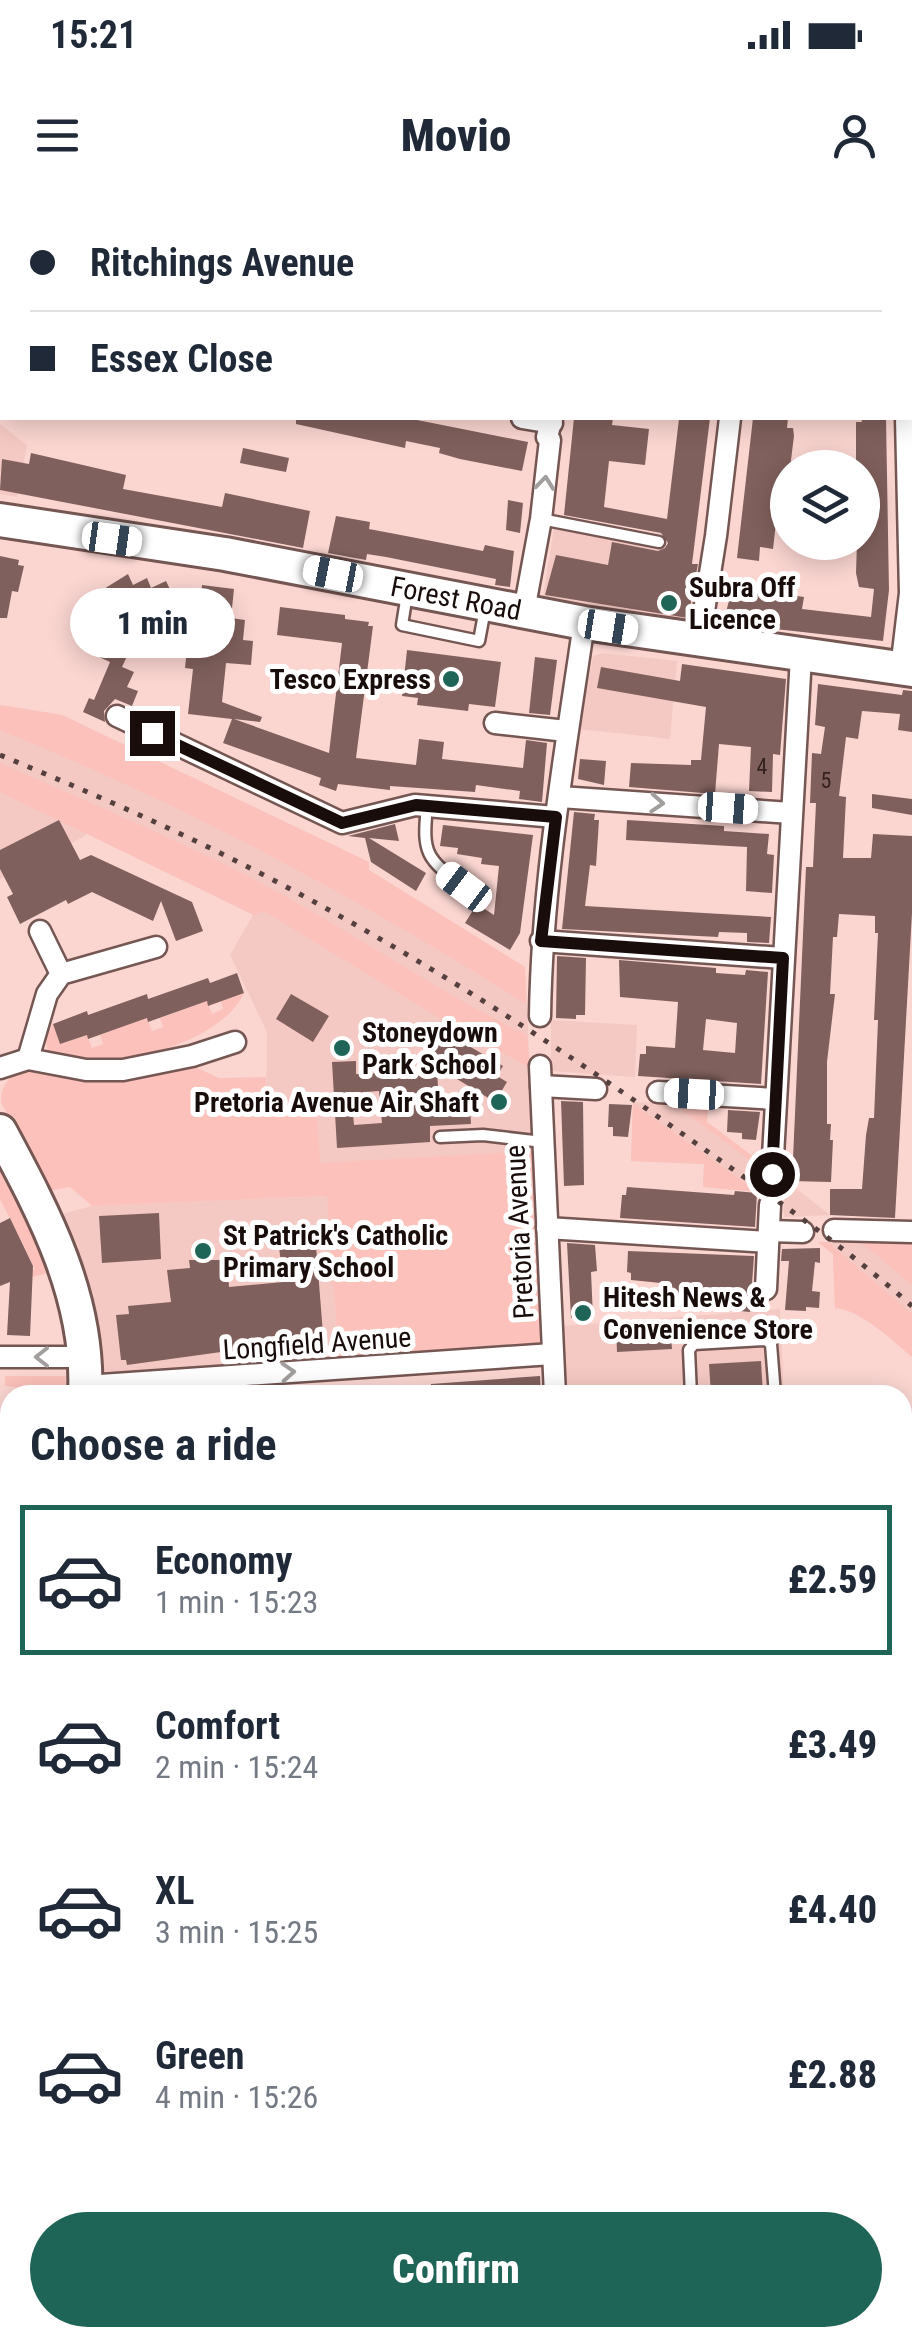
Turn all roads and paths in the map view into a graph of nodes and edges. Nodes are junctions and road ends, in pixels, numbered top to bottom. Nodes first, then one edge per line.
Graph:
1 (552, 420) edge
2 (730, 420) edge
3 (906, 420) edge
4 (0, 520) edge
5 (542, 520) junction
6 (659, 542) dead end
7 (524, 611) junction
8 (584, 623) junction
9 (699, 642) junction
10 (801, 656) junction
11 (906, 670) edge
12 (117, 716) dead end
13 (495, 722) dead end
14 (566, 731) junction
15 (427, 806) junction
16 (558, 807) junction
17 (791, 813) junction
18 (464, 887) dead end
19 (40, 930) dead end
20 (541, 941) junction
21 (156, 948) dead end
22 (783, 958) junction
23 (61, 974) junction
24 (540, 1016) dead end
25 (235, 1042) dead end
26 (28, 1059) junction
27 (0, 1068) edge
28 (596, 1089) dead end
29 (658, 1092) dead end
30 (775, 1099) junction
31 (0, 1130) edge
32 (440, 1137) dead end
33 (543, 1142) junction
34 (772, 1174) dead end
35 (770, 1205) dead end
36 (548, 1228) junction
37 (834, 1230) dead end
38 (804, 1232) dead end
39 (912, 1232) edge
40 (768, 1236) junction
41 (766, 1289) dead end
42 (552, 1354) junction
43 (0, 1357) edge
44 (85, 1379) edge
45 (554, 1385) edge
46 (691, 1385) edge
47 (773, 1385) edge

5 -> 1 street
2 - 9 street
3 - 11 street
4 - 7 main road, Forest Road
5 - 6 lane
5 - 7 street
7 - 8 main road, Forest Road
8 - 9 main road, Forest Road
8 - 14 street
9 - 10 main road, Forest Road
10 - 11 main road, Forest Road
10 - 17 street
12 - 15 street
13 - 14 street
14 - 16 street
15 - 16 street
15 - 18 lane
16 -> 17 street
16 - 20 street
17 - 22 street
19 - 23 street
20 - 22 street
20 - 24 street
21 - 23 street
22 - 30 street
23 - 26 street
25 - 26 street
26 - 27 street
28 - 33 street, Pretoria Avenue
29 - 30 street
30 - 34 street
31 - 44 main road
32 - 33 lane
33 - 36 street, Pretoria Avenue
35 - 40 street
36 - 40 street
36 - 42 street, Pretoria Avenue
37 - 39 street
38 - 40 street
40 - 41 street
44 -> 42 street, Longfield Avenue
42 - 45 street, Pretoria Avenue
44 -> 43 street, Longfield Avenue
46 - 47 lane

